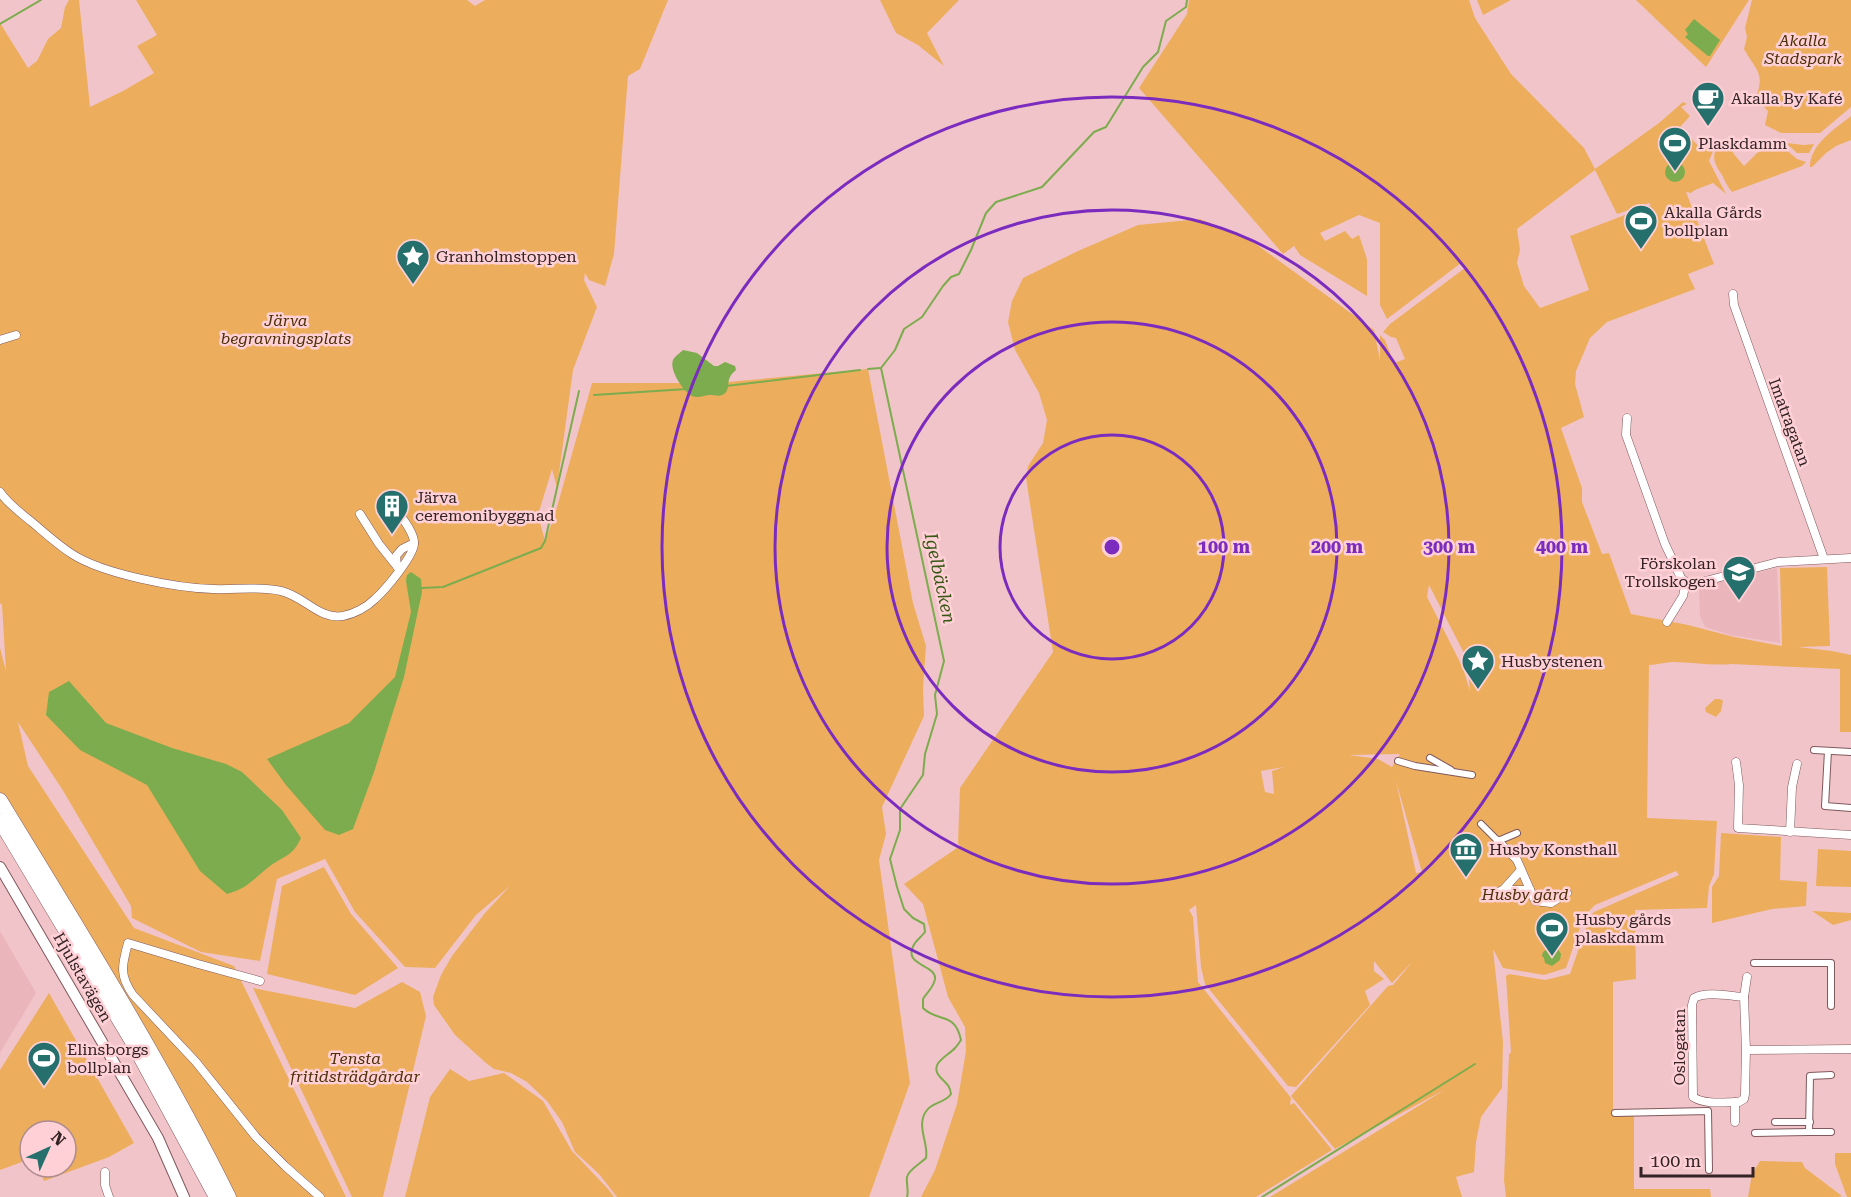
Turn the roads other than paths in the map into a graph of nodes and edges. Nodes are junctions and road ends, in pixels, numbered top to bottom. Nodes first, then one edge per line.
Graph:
1 (1733, 294) dead end
2 (16, 335) dead end
3 (0, 340) edge
4 (1627, 418) dead end
5 (0, 492) edge
6 (360, 514) dead end
7 (400, 516) dead end
8 (1851, 558) edge
9 (1824, 559) junction
10 (398, 568) junction
11 (1686, 582) junction
12 (1667, 622) dead end
13 (1814, 750) dead end
14 (1828, 751) junction
15 (1851, 752) edge
16 (1419, 756) dead end
17 (1430, 758) dead end
18 (1398, 761) dead end
19 (1736, 762) dead end
20 (1797, 764) dead end
21 (1415, 766) junction
22 (1454, 772) junction
23 (1472, 775) dead end
24 (0, 800) edge
25 (1851, 808) edge
26 (0, 821) edge
27 (1481, 824) dead end
28 (1790, 832) junction
29 (1517, 833) dead end
30 (1851, 835) edge
31 (1498, 841) junction
32 (1, 869) edge
33 (1521, 870) junction
34 (1503, 890) junction
35 (1530, 890) junction
36 (1567, 893) dead end
37 (1491, 895) dead end
38 (72, 930) junction
39 (1754, 963) dead end
40 (1747, 977) dead end
41 (260, 981) dead end
42 (1744, 997) junction
43 (1831, 1006) dead end
44 (1851, 1049) edge
45 (1746, 1050) junction
46 (1831, 1075) dead end
47 (1735, 1102) junction
48 (1615, 1113) dead end
49 (1735, 1122) dead end
50 (1775, 1122) dead end
51 (1810, 1122) junction
52 (1809, 1132) junction
53 (1832, 1132) dead end
54 (1755, 1133) dead end
55 (200, 1153) junction
56 (1709, 1170) dead end
57 (105, 1172) dead end
58 (109, 1197) edge
59 (184, 1197) edge
60 (216, 1197) edge
61 (229, 1197) edge
62 (320, 1197) edge

1 - 9 street, Imatragatan
2 - 3 street
4 - 11 street
5 - 10 street
6 - 10 street
7 - 10 street
8 - 9 street
9 - 11 street
11 - 12 street
13 - 14 street
14 - 15 street
14 - 25 street
16 - 21 street
17 - 22 street
18 - 21 street
19 - 28 street
20 - 28 street
21 - 22 street
22 - 23 street
24 - 38 highway
26 - 38 highway
27 - 31 street
28 - 30 street
29 - 31 street
31 - 33 street
32 - 59 main road, Hjulstavägen
33 - 34 street
33 - 35 street
34 - 35 street
34 - 37 street
35 - 36 street
38 - 55 highway
39 - 43 street
40 - 42 street
41 - 62 street
42 - 45 street
42 - 47 street, Oslogatan
44 - 45 street
45 - 47 street
46 - 51 street
47 - 49 street
48 - 56 street
50 - 51 street
51 - 52 street
52 - 53 street
52 - 54 street
55 - 60 highway
55 - 61 highway
57 - 58 street

